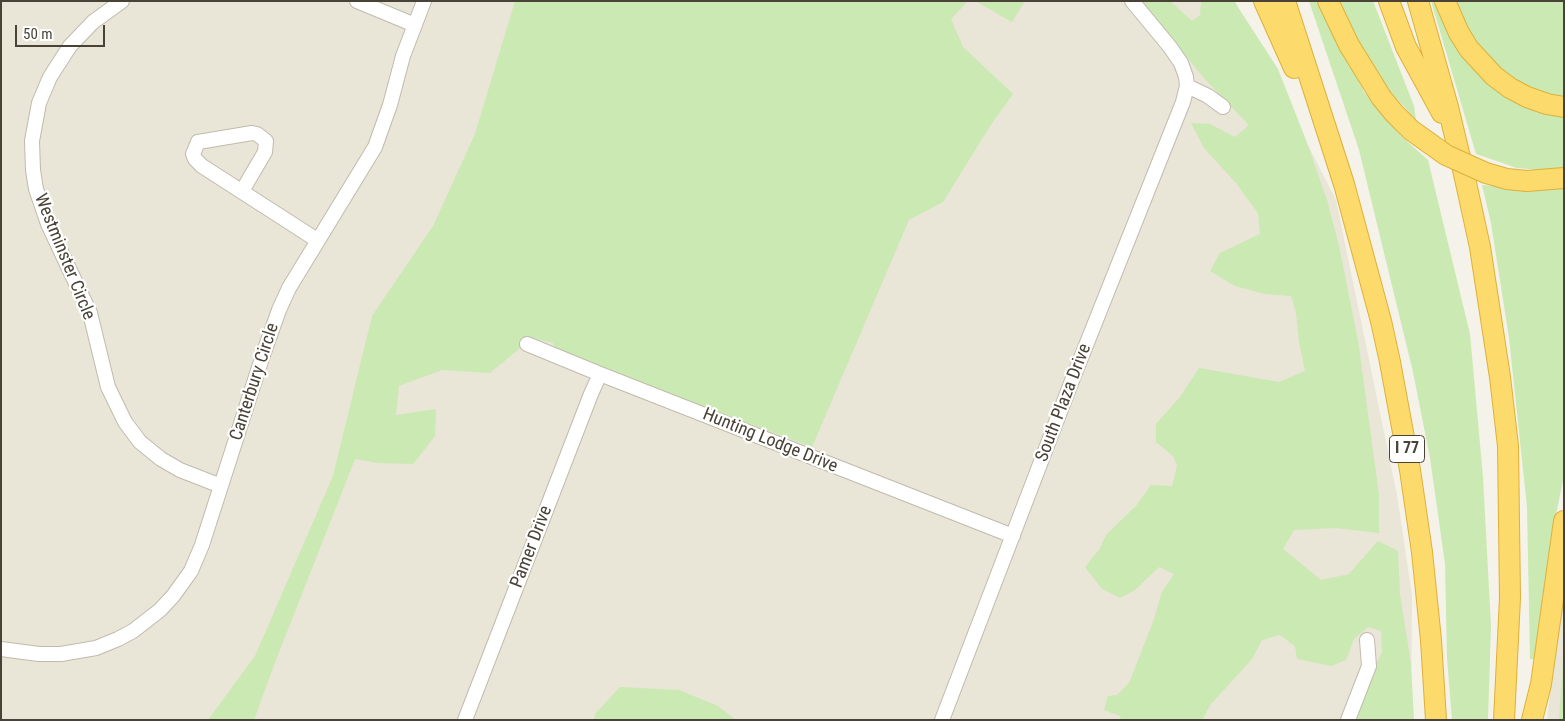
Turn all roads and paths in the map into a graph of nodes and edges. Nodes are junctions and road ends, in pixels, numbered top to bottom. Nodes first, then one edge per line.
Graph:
1 (122, 1) edge
2 (357, 1) edge
3 (424, 1) edge
4 (1132, 1) edge
5 (1264, 1) edge
6 (1285, 1) edge
7 (1328, 1) edge
8 (1388, 1) edge
9 (1418, 1) edge
10 (1445, 1) edge
11 (415, 25) junction
12 (1187, 86) junction
13 (1223, 107) dead end
14 (1564, 107) edge
15 (1325, 123) junction
16 (1457, 142) junction
17 (1564, 178) edge
18 (242, 191) junction
19 (317, 240) junction
20 (527, 344) dead end
21 (600, 374) junction
22 (220, 486) junction
23 (1564, 521) edge
24 (1013, 536) junction
25 (1367, 640) dead end
26 (1, 649) edge
27 (465, 720) edge
28 (942, 720) edge
29 (1348, 720) edge
30 (1436, 720) edge
31 (1504, 720) edge
32 (1532, 720) edge

1 - 22 street, Westminster Circle
2 - 11 street
3 - 11 street, Canterbury Circle
4 - 12 street
5 - 15 highway
6 - 15 highway, I 77
7 - 17 highway, bridge
8 - 16 highway
9 - 16 highway
10 - 14 highway
11 - 19 street, Canterbury Circle
12 - 13 street
12 - 24 street, South Plaza Drive
15 - 30 highway, I 77
16 - 31 highway
18 - 18 street
18 - 19 street
19 - 22 street, Canterbury Circle
20 - 21 street, Hunting Lodge Drive
21 - 24 street, Hunting Lodge Drive
21 - 27 street, Pamer Drive
22 - 26 street, Canterbury Circle
23 - 32 highway
24 - 28 street, South Plaza Drive
25 - 29 street

